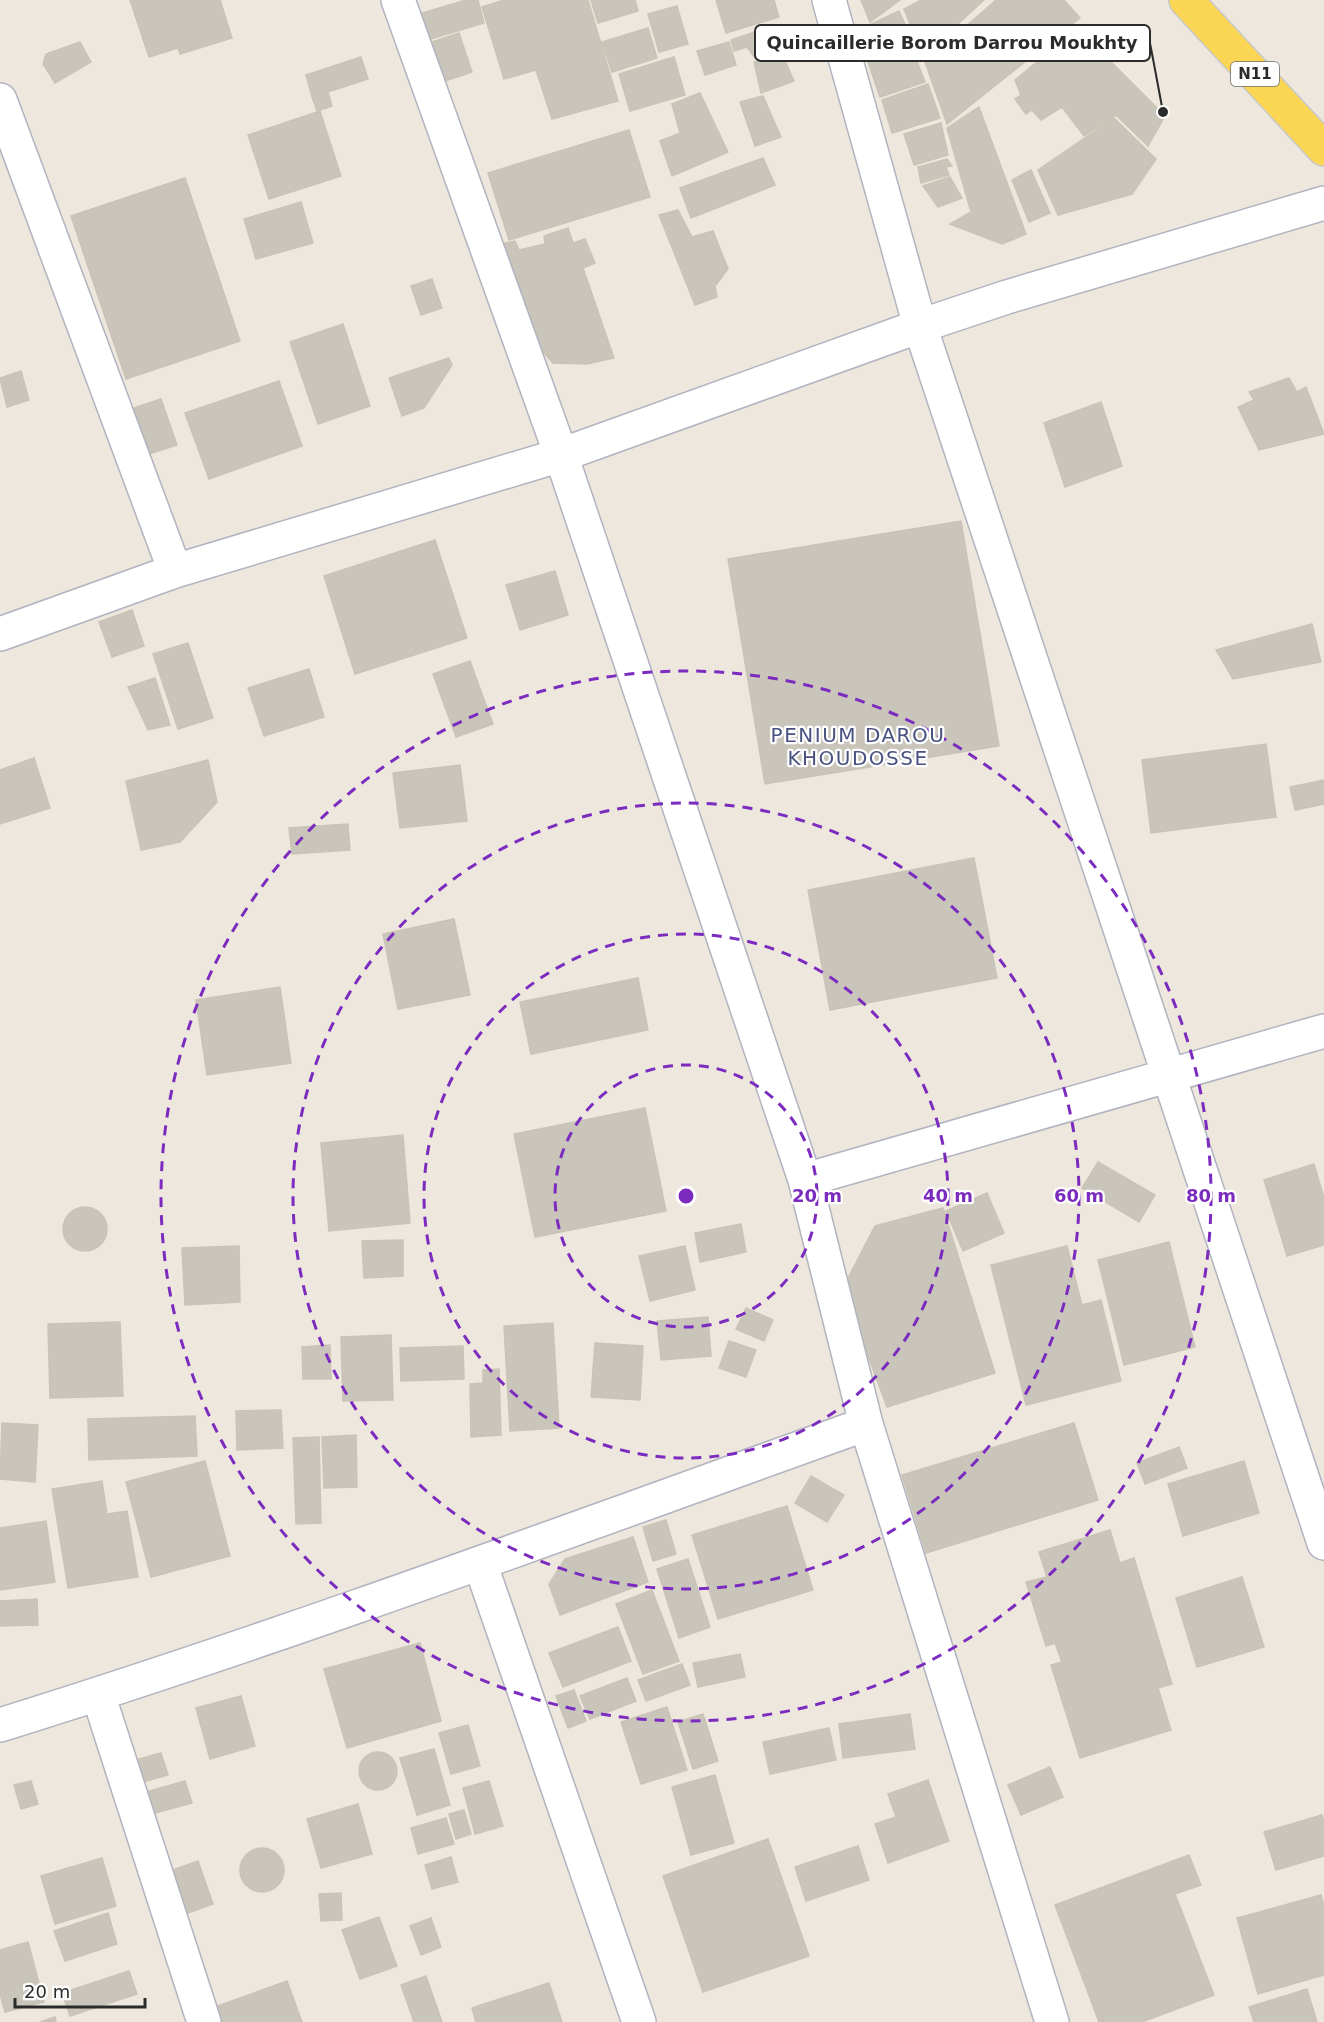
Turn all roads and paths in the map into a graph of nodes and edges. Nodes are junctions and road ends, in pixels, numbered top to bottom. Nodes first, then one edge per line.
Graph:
1 (398, 0) edge
2 (829, 0) edge
3 (1186, 0) edge
4 (0, 100) edge
5 (1324, 149) edge
6 (1324, 203) edge
7 (920, 326) junction
8 (561, 455) junction
9 (175, 571) junction
10 (0, 634) edge
11 (1324, 1031) edge
12 (1168, 1077) junction
13 (805, 1180) junction
14 (866, 1424) junction
15 (1324, 1543) edge
16 (480, 1563) junction
17 (98, 1694) junction
18 (0, 1725) edge
19 (204, 2022) edge
20 (639, 2022) edge
21 (1052, 2022) edge

1 - 8 street
2 - 7 street
3 - 5 main road, N11
4 - 9 street
6 - 7 street
7 - 8 street
7 - 12 street
8 - 9 street
8 - 13 street
9 - 10 street
11 - 12 street
12 - 13 street
12 - 15 street
13 - 14 street
14 - 16 street
14 - 21 street
16 - 17 street
16 - 20 street
17 - 18 street
17 - 19 street

